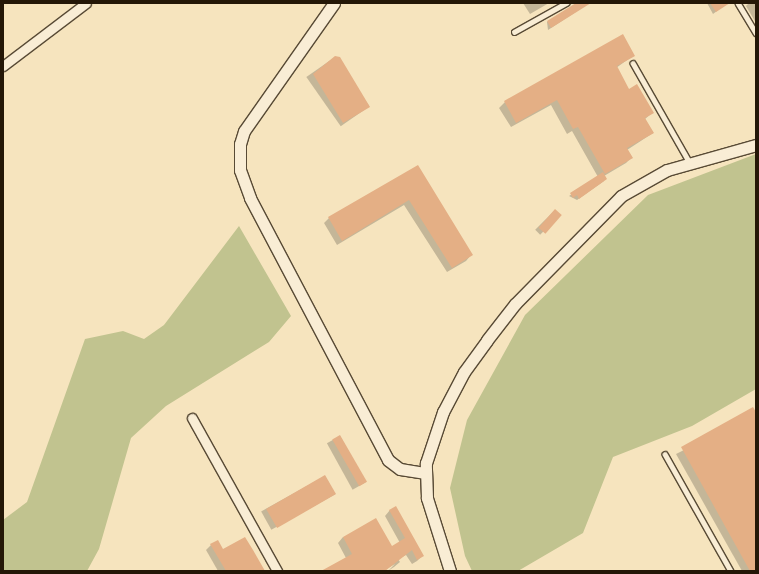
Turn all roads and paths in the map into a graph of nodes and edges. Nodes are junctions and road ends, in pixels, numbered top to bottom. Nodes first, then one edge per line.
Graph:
1 (334, 3) edge
2 (566, 3) edge
3 (738, 3) edge
4 (82, 4) edge
5 (514, 32) dead end
6 (756, 33) edge
7 (633, 63) dead end
8 (3, 66) edge
9 (756, 145) edge
10 (689, 161) junction
11 (192, 418) dead end
12 (665, 454) dead end
13 (426, 473) junction
14 (447, 570) edge
15 (277, 571) edge
16 (731, 571) edge

1 - 13 street
2 - 5 lane
3 - 6 lane
4 - 8 street
7 - 10 lane
9 - 10 street
10 - 13 street
11 - 15 street
12 - 16 lane
13 - 14 street

